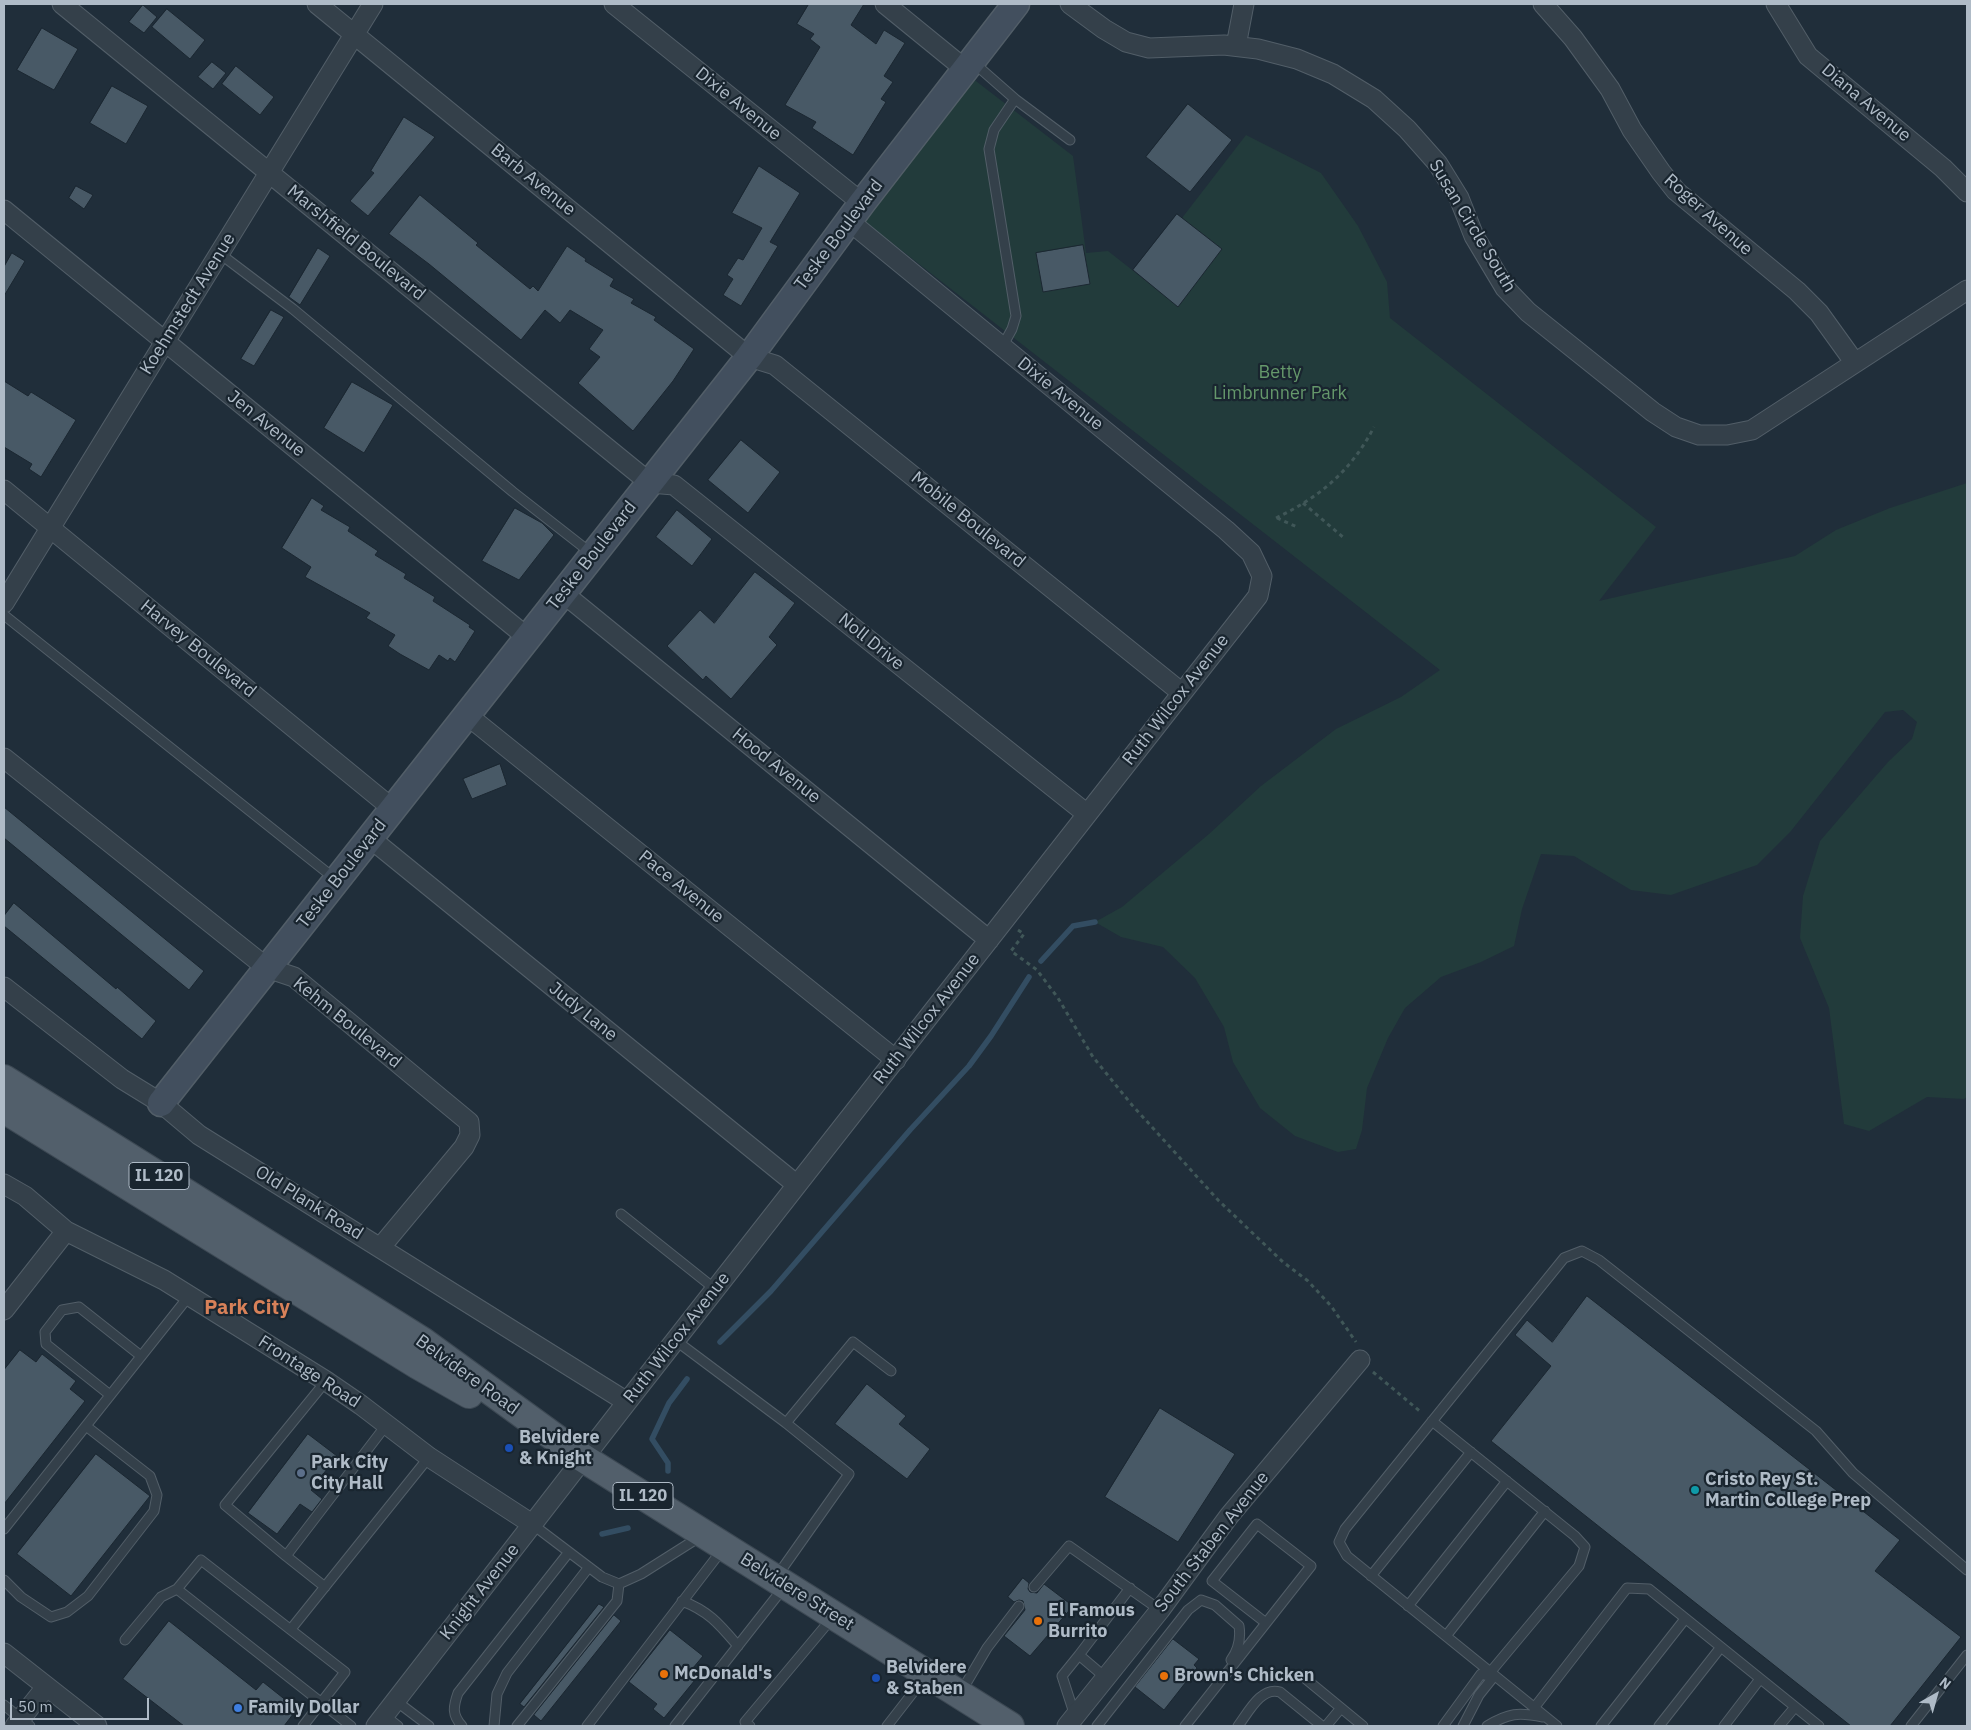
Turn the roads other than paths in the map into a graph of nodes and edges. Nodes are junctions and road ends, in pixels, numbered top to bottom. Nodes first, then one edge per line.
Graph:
1 (62, 4) edge
2 (317, 4) edge
3 (373, 4) edge
4 (614, 4) edge
5 (885, 4) edge
6 (1016, 4) edge
7 (1070, 4) edge
8 (1244, 4) edge
9 (1544, 4) edge
10 (1776, 4) edge
11 (354, 34) junction
12 (1236, 46) junction
13 (969, 66) junction
14 (1015, 99) junction
15 (1070, 140) dead end
16 (269, 172) junction
17 (1967, 192) edge
18 (4, 210) edge
19 (855, 212) junction
20 (219, 253) junction
21 (1967, 290) edge
22 (165, 342) junction
23 (1002, 347) junction
24 (749, 357) junction
25 (1855, 363) junction
26 (650, 483) junction
27 (4, 490) edge
28 (50, 528) junction
29 (593, 554) junction
30 (1262, 576) joint
31 (563, 593) junction
32 (4, 604) edge
33 (4, 615) edge
34 (528, 638) junction
35 (1182, 693) junction
36 (467, 715) junction
37 (4, 758) edge
38 (393, 809) junction
39 (1087, 814) junction
40 (370, 838) junction
41 (337, 880) junction
42 (989, 940) junction
43 (268, 968) junction
44 (4, 987) edge
45 (896, 1060) junction
46 (4, 1079) edge
47 (161, 1103) junction
48 (4, 1109) edge
49 (4, 1184) edge
50 (797, 1185) junction
51 (621, 1214) dead end
52 (66, 1231) junction
53 (380, 1248) junction
54 (715, 1289) junction
55 (189, 1296) junction
56 (4, 1310) edge
57 (675, 1340) junction
58 (141, 1356) junction
59 (1360, 1360) road end
60 (892, 1371) dead end
61 (326, 1380) junction
62 (110, 1395) junction
63 (626, 1402) junction
64 (1432, 1421) junction
65 (786, 1423) junction
66 (386, 1424) junction
67 (86, 1426) junction
68 (1471, 1452) junction
69 (429, 1457) junction
70 (583, 1458) junction
71 (1507, 1481) junction
72 (1545, 1511) junction
73 (532, 1524) junction
74 (4, 1529) edge
75 (714, 1540) junction
76 (569, 1552) junction
77 (286, 1556) junction
78 (589, 1567) junction
79 (1967, 1570) edge
80 (1372, 1576) junction
81 (4, 1580) edge
82 (780, 1582) junction
83 (619, 1584) junction
84 (325, 1587) junction
85 (1034, 1587) dead end
86 (1130, 1588) junction
87 (177, 1589) junction
88 (682, 1601) junction
89 (1019, 1606) dead end
90 (1408, 1606) junction
91 (1160, 1610) junction
92 (834, 1616) junction
93 (1685, 1619) junction
94 (1266, 1623) junction
95 (291, 1630) junction
96 (1446, 1636) junction
97 (125, 1640) dead end
98 (738, 1646) junction
99 (1721, 1647) junction
100 (4, 1653) edge
101 (1079, 1655) junction
102 (1967, 1655) edge
103 (928, 1674) junction
104 (1490, 1674) junction
105 (1301, 1675) dead end
106 (1106, 1678) junction
107 (1760, 1679) junction
108 (46, 1687) junction
109 (1210, 1694) junction
110 (959, 1695) junction
111 (396, 1701) junction
112 (321, 1703) junction
113 (4, 1706) edge
114 (1795, 1707) junction
115 (1341, 1708) junction
116 (1534, 1708) junction
117 (1546, 1718) junction
118 (1071, 1721) edge
119 (594, 1722) edge
120 (386, 1723) edge
121 (997, 1723) edge
122 (22, 1724) edge
123 (97, 1726) edge
124 (303, 1726) edge
125 (350, 1726) edge
126 (429, 1726) edge
127 (462, 1726) edge
128 (494, 1726) edge
129 (517, 1726) edge
130 (587, 1726) edge
131 (675, 1726) edge
132 (750, 1726) edge
133 (887, 1726) edge
134 (1097, 1726) edge
135 (1185, 1726) edge
136 (1238, 1726) edge
137 (1322, 1726) edge
138 (1326, 1726) edge
139 (1363, 1726) edge
140 (1443, 1726) edge
141 (1463, 1726) edge
142 (1487, 1726) edge
143 (1557, 1726) edge
144 (1601, 1726) edge
145 (1659, 1726) edge
146 (1724, 1726) edge
147 (1779, 1726) edge
148 (1819, 1726) edge
149 (1911, 1726) edge

1 - 16 street, Marshfield Boulevard
2 - 11 street, Barb Avenue
3 - 11 street, Koehmstedt Avenue
4 - 19 street, Dixie Avenue
5 - 13 street
6 - 13 street, Teske Boulevard
7 - 12 street, Susan Circle South
8 - 12 street
9 - 25 street, Roger Avenue
10 - 17 street, Diana Avenue
11 - 16 street, Koehmstedt Avenue
11 - 24 street, Barb Avenue
12 - 25 street, Susan Circle South
13 - 14 lane
13 - 19 street, Teske Boulevard
14 - 15 lane
14 - 23 lane
16 - 20 street, Koehmstedt Avenue
16 - 26 street, Marshfield Boulevard
18 - 22 street, Jen Avenue
19 - 23 street, Dixie Avenue
19 - 24 street, Teske Boulevard
20 - 22 street, Koehmstedt Avenue
20 - 29 lane
21 - 25 street, Susan Circle South
22 - 28 street, Koehmstedt Avenue
22 - 34 street, Jen Avenue
23 - 30 street, Dixie Avenue
24 - 26 street, Teske Boulevard
24 - 35 street, Mobile Boulevard
26 - 29 street, Teske Boulevard
26 - 39 street, Noll Drive
27 - 28 street, Harvey Boulevard
28 - 32 street, Koehmstedt Avenue
28 - 38 street, Harvey Boulevard
29 - 31 street, Teske Boulevard
30 - 35 street, Ruth Wilcox Avenue
31 - 34 street, Teske Boulevard
31 - 42 street, Hood Avenue
33 - 41 lane
34 - 36 street, Teske Boulevard
35 - 39 street, Ruth Wilcox Avenue
36 - 38 street, Teske Boulevard
36 - 45 street, Pace Avenue
37 - 43 street, Kehm Boulevard
38 - 40 street, Teske Boulevard
39 - 42 street, Ruth Wilcox Avenue
40 - 41 street, Teske Boulevard
40 - 50 street, Judy Lane
41 - 43 street, Teske Boulevard
42 - 45 street, Ruth Wilcox Avenue
43 - 47 street, Teske Boulevard
43 - 53 street, Kehm Boulevard
44 - 47 street, Old Plank Road
45 - 50 street, Ruth Wilcox Avenue
46 - 70 main road, Belvidere Road / IL 120
47 - 53 street, Old Plank Road
48 - 70 main road, Belvidere Road / IL 120
49 - 52 street, Frontage Road
50 - 54 street, Ruth Wilcox Avenue
51 - 54 lane
52 - 55 street, Frontage Road
52 - 56 street
53 - 63 street, Old Plank Road
54 - 57 street, Ruth Wilcox Avenue
55 - 58 lane
55 - 61 street, Frontage Road
57 - 63 street, Ruth Wilcox Avenue
57 - 65 lane
58 - 62 lane
58 - 62 lane
59 - 91 street, South Staben Avenue
60 - 65 lane
61 - 66 street, Frontage Road
61 - 77 lane
62 - 67 lane
63 - 70 street, Ruth Wilcox Avenue
64 - 68 lane
64 - 79 lane
64 - 80 lane
65 - 82 lane
66 - 69 street, Frontage Road
66 - 77 lane
67 - 74 lane
67 - 81 lane
68 - 71 lane
68 - 80 lane
69 - 73 street, Frontage Road
69 - 84 lane
70 - 73 street, Knight Avenue
70 - 75 main road, Belvidere Street / IL 120
71 - 72 lane
71 - 90 lane
72 - 96 lane
72 - 104 lane
73 - 76 lane
73 - 111 street, Knight Avenue
75 - 82 main road, Belvidere Street / IL 120
75 - 83 lane
75 - 88 lane
76 - 78 lane
76 - 127 lane
77 - 84 lane
78 - 83 lane
78 - 128 lane
80 - 90 lane
82 - 92 main road, Belvidere Street / IL 120
82 - 98 lane
83 - 129 lane
84 - 95 lane
85 - 86 lane
86 - 91 lane
86 - 101 lane
87 - 95 lane
87 - 97 lane
87 - 112 lane
88 - 98 lane
88 - 119 lane
89 - 110 lane
90 - 96 lane
91 - 106 street, South Staben Avenue
92 - 103 main road, Belvidere Street / IL 120
92 - 132 lane
93 - 99 lane
93 - 116 lane
93 - 144 lane
94 - 94 lane
94 - 109 lane
95 - 112 lane
96 - 104 lane
98 - 131 lane
99 - 107 lane
99 - 145 lane
100 - 108 street
101 - 106 lane
101 - 118 lane
102 - 149 lane
103 - 110 main road, Belvidere Street / IL 120
103 - 133 lane
104 - 116 lane
104 - 140 lane
104 - 141 lane
105 - 115 lane
106 - 118 street, South Staben Avenue
107 - 114 lane
107 - 146 lane
108 - 122 street
108 - 123 street
109 - 134 lane
109 - 135 lane
110 - 121 main road, Belvidere Street / IL 120
111 - 120 street, Knight Avenue
111 - 126 lane
112 - 124 lane
112 - 125 lane
113 - 122 lane
114 - 147 lane
114 - 148 lane
115 - 138 lane
115 - 139 lane
116 - 117 lane
117 - 142 lane
117 - 143 lane
119 - 130 lane
136 - 137 lane

